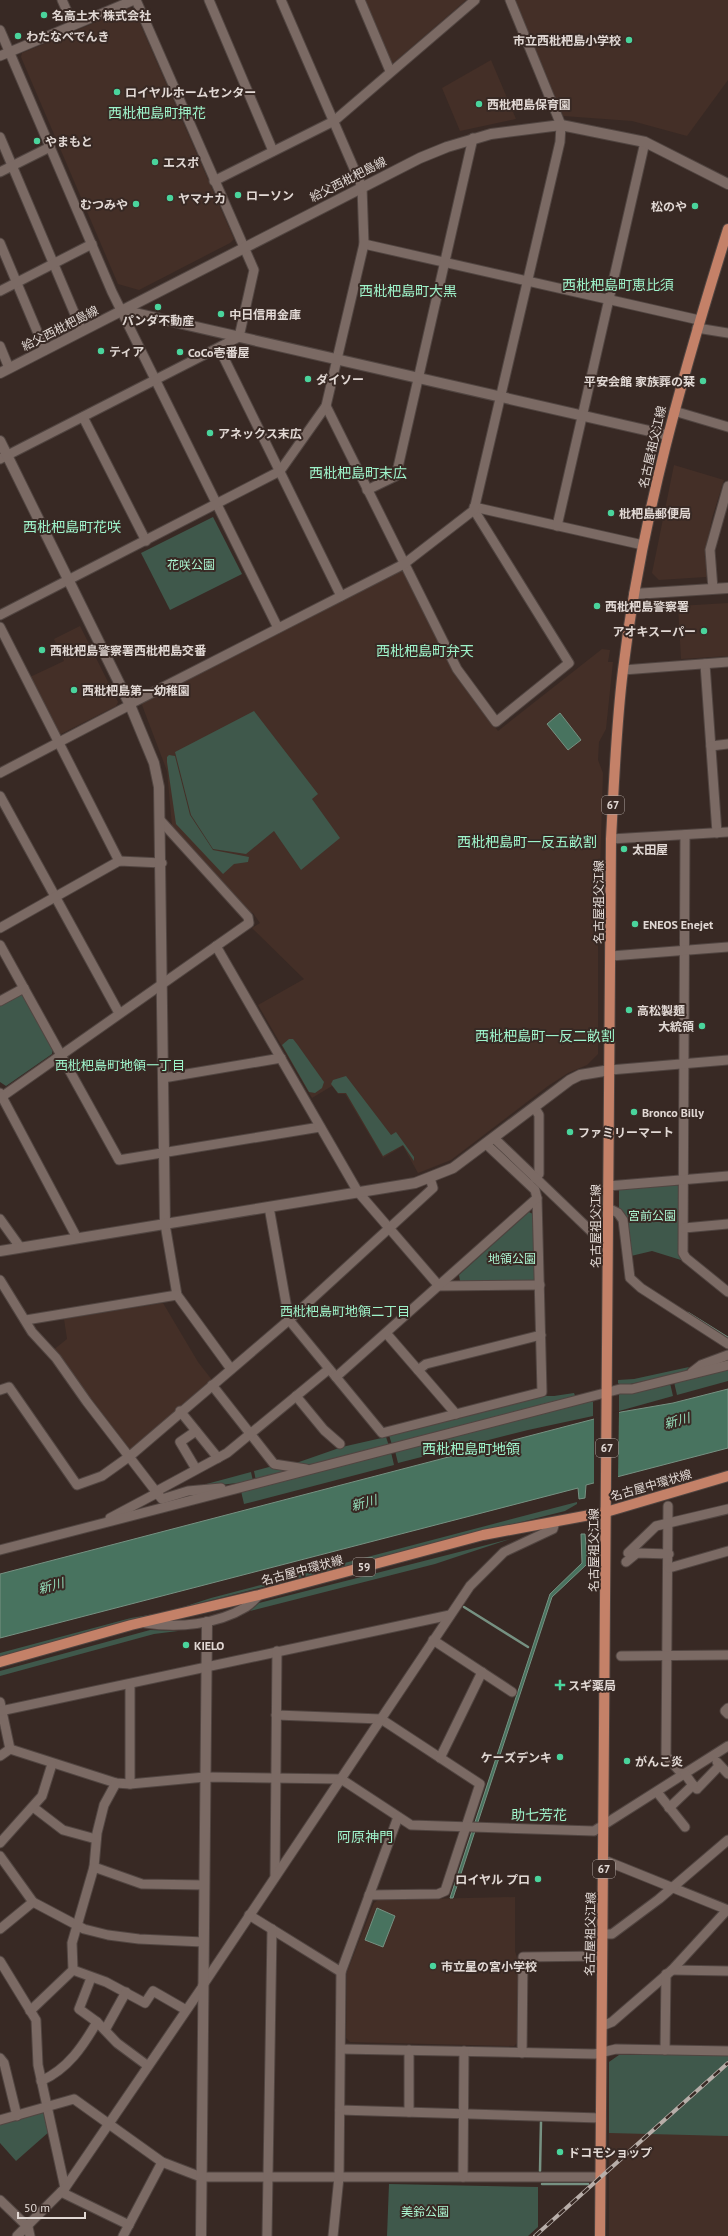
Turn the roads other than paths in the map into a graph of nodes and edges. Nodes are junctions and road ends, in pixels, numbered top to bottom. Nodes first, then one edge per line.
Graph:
1 (62, 0) edge
2 (135, 0) edge
3 (209, 0) edge
4 (281, 0) edge
5 (360, 0) edge
6 (475, 0) edge
7 (510, 0) edge
8 (73, 25) junction
9 (0, 30) edge
10 (9, 52) junction
11 (0, 56) edge
12 (390, 71) junction
13 (334, 121) junction
14 (561, 125) junction
15 (0, 137) edge
16 (473, 138) junction
17 (645, 142) junction
18 (50, 146) junction
19 (274, 151) junction
20 (12, 166) junction
21 (0, 172) edge
22 (214, 181) junction
23 (728, 184) edge
24 (362, 187) junction
25 (728, 229) edge
26 (0, 243) edge
27 (92, 244) junction
28 (364, 244) junction
29 (243, 248) junction
30 (445, 262) junction
31 (53, 264) junction
32 (527, 280) junction
33 (16, 282) junction
34 (0, 290) edge
35 (609, 299) junction
36 (122, 310) junction
37 (698, 324) junction
38 (82, 331) junction
39 (728, 333) edge
40 (239, 337) junction
41 (0, 346) edge
42 (218, 348) junction
43 (45, 350) junction
44 (338, 360) junction
45 (10, 368) junction
46 (0, 373) edge
47 (418, 378) junction
48 (156, 379) junction
49 (500, 397) junction
50 (326, 406) junction
51 (674, 411) junction
52 (83, 417) junction
53 (582, 417) junction
54 (728, 427) edge
55 (667, 435) junction
56 (0, 441) edge
57 (4, 457) edge
58 (280, 471) junction
59 (728, 486) edge
60 (367, 490) junction
61 (217, 504) junction
62 (474, 508) junction
63 (557, 526) junction
64 (146, 541) junction
65 (643, 546) junction
66 (404, 564) junction
67 (70, 581) junction
68 (728, 588) edge
69 (714, 589) junction
70 (634, 594) junction
71 (341, 596) junction
72 (0, 615) edge
73 (0, 627) edge
74 (278, 628) junction
75 (728, 662) edge
76 (705, 664) junction
77 (623, 670) junction
78 (130, 705) junction
79 (59, 742) junction
80 (728, 744) edge
81 (711, 746) junction
82 (0, 773) edge
83 (0, 796) edge
84 (161, 821) junction
85 (728, 832) edge
86 (717, 833) junction
87 (685, 834) junction
88 (612, 839) junction
89 (119, 861) junction
90 (162, 863) junction
91 (56, 897) junction
92 (0, 928) edge
93 (0, 945) edge
94 (216, 946) junction
95 (728, 947) edge
96 (685, 950) junction
97 (611, 956) junction
98 (162, 984) junction
99 (24, 988) junction
100 (0, 1001) edge
101 (119, 1013) junction
102 (60, 1055) junction
103 (280, 1058) junction
104 (728, 1060) edge
105 (684, 1063) junction
106 (610, 1070) junction
107 (163, 1078) junction
108 (1, 1096) edge
109 (534, 1107) junction
110 (320, 1127) junction
111 (490, 1141) junction
112 (164, 1153) junction
113 (728, 1176) edge
114 (430, 1178) junction
115 (535, 1178) junction
116 (684, 1180) junction
117 (608, 1186) junction
118 (358, 1192) junction
119 (537, 1198) junction
120 (269, 1207) junction
121 (608, 1208) junction
122 (0, 1219) edge
123 (165, 1224) junction
124 (728, 1224) edge
125 (389, 1228) junction
126 (684, 1228) junction
127 (595, 1235) dead end
128 (77, 1238) junction
129 (20, 1247) junction
130 (0, 1251) edge
131 (0, 1280) edge
132 (540, 1285) junction
133 (439, 1286) junction
134 (728, 1292) edge
135 (177, 1295) junction
136 (26, 1320) junction
137 (289, 1320) junction
138 (386, 1333) junction
139 (541, 1335) junction
140 (728, 1344) edge
141 (728, 1355) edge
142 (728, 1365) edge
143 (329, 1368) junction
144 (231, 1369) junction
145 (418, 1370) junction
146 (687, 1376) junction
147 (336, 1377) junction
148 (212, 1385) junction
149 (0, 1390) edge
150 (608, 1394) junction
151 (296, 1396) junction
152 (180, 1411) junction
153 (456, 1414) junction
154 (196, 1431) junction
155 (251, 1434) junction
156 (340, 1444) dead end
157 (130, 1456) junction
158 (218, 1458) junction
159 (196, 1469) junction
160 (310, 1470) junction
161 (728, 1476) edge
162 (248, 1485) junction
163 (156, 1492) junction
164 (668, 1506) dead end
165 (728, 1509) edge
166 (606, 1512) junction
167 (555, 1522) junction
168 (668, 1524) junction
169 (95, 1525) junction
170 (0, 1550) edge
171 (728, 1551) edge
172 (669, 1554) junction
173 (669, 1568) junction
174 (259, 1594) junction
175 (450, 1615) junction
176 (142, 1622) junction
177 (208, 1622) junction
178 (433, 1640) junction
179 (277, 1651) junction
180 (668, 1655) junction
181 (728, 1655) edge
182 (621, 1656) dead end
183 (0, 1662) edge
184 (206, 1665) junction
185 (482, 1672) junction
186 (130, 1684) junction
187 (512, 1692) dead end
188 (1, 1708) edge
189 (728, 1708) edge
190 (728, 1714) edge
191 (276, 1716) junction
192 (381, 1719) junction
193 (728, 1746) edge
194 (10, 1749) junction
195 (0, 1756) edge
196 (713, 1756) junction
197 (440, 1758) junction
198 (52, 1764) junction
199 (720, 1766) junction
200 (684, 1774) junction
201 (728, 1774) edge
202 (205, 1777) junction
203 (276, 1777) junction
204 (341, 1779) junction
205 (116, 1783) junction
206 (130, 1784) junction
207 (693, 1785) junction
208 (657, 1792) junction
209 (33, 1807) junction
210 (670, 1808) junction
211 (398, 1817) junction
212 (603, 1827) junction
213 (685, 1827) dead end
214 (467, 1828) junction
215 (96, 1839) junction
216 (0, 1843) edge
217 (726, 1845) edge
218 (0, 1856) edge
219 (604, 1860) junction
220 (94, 1867) junction
221 (275, 1875) junction
222 (204, 1885) junction
223 (672, 1888) junction
224 (369, 1895) junction
225 (33, 1902) junction
226 (728, 1910) edge
227 (249, 1915) junction
228 (76, 1925) junction
229 (0, 1929) edge
230 (272, 1929) junction
231 (602, 1934) junction
232 (203, 1942) junction
233 (602, 1956) junction
234 (0, 1961) edge
235 (73, 1970) junction
236 (728, 1971) edge
237 (341, 1972) junction
238 (669, 1972) junction
239 (91, 1978) junction
240 (203, 1986) junction
241 (126, 1992) junction
242 (186, 2010) junction
243 (30, 2011) junction
244 (97, 2022) junction
245 (602, 2026) junction
246 (105, 2030) junction
247 (341, 2048) junction
248 (409, 2050) junction
249 (665, 2050) junction
250 (464, 2051) junction
251 (728, 2051) edge
252 (602, 2052) junction
253 (522, 2053) junction
254 (0, 2058) edge
255 (148, 2066) junction
256 (41, 2081) junction
257 (47, 2106) junction
258 (340, 2110) junction
259 (409, 2112) junction
260 (463, 2114) junction
261 (17, 2116) junction
262 (601, 2118) junction
263 (0, 2120) edge
264 (110, 2123) junction
265 (162, 2162) junction
266 (201, 2177) junction
267 (268, 2177) junction
268 (339, 2177) junction
269 (463, 2177) junction
270 (600, 2177) junction
271 (63, 2190) junction
272 (0, 2200) edge
273 (129, 2225) junction
274 (29, 2232) edge
275 (17, 2236) edge
276 (123, 2236) edge
277 (201, 2236) edge
278 (266, 2236) edge
279 (333, 2236) edge
280 (600, 2236) edge

1 - 8 street
2 - 8 street
2 - 22 street
3 - 19 street
4 - 13 street
5 - 12 street
6 - 12 street
7 - 14 street
8 - 10 street
9 - 10 street
10 - 11 street
10 - 18 street
12 - 13 street
13 - 19 street
13 - 24 street
14 - 16 street, 給父西枇杷島線
14 - 17 street, 給父西枇杷島線
14 - 32 street
15 - 20 street
16 - 24 street, 給父西枇杷島線
16 - 30 street
17 - 23 street, 給父西枇杷島線
17 - 35 street
18 - 20 street
18 - 27 street
19 - 22 street
20 - 21 street
20 - 31 street
22 - 29 street
24 - 28 street
24 - 29 street, 給父西枇杷島線
25 - 37 main road, 名古屋祖父江線 / 67
26 - 33 street
27 - 31 street
27 - 36 street
28 - 30 street
28 - 44 street
29 - 36 street, 給父西枇杷島線
29 - 40 street
30 - 32 street
30 - 47 street
31 - 33 street
31 - 38 street
32 - 35 street
32 - 49 street
33 - 34 street
33 - 43 street
35 - 37 street
35 - 53 street
36 - 38 street, 給父西枇杷島線
36 - 40 street
36 - 48 street
37 - 39 street
37 - 51 main road, 名古屋祖父江線 / 67
38 - 43 street, 給父西枇杷島線
40 - 42 street
40 - 44 street
41 - 45 street
42 - 48 street
42 - 58 street
43 - 45 street, 給父西枇杷島線
44 - 47 street
44 - 50 street
45 - 46 street, 給父西枇杷島線
47 - 49 street
47 - 60 street
48 - 52 street
48 - 61 street
49 - 53 street
49 - 62 street
50 - 58 street
50 - 60 street
51 - 54 street
51 - 55 main road, 名古屋祖父江線 / 67
52 - 57 street
52 - 64 street
53 - 55 street
53 - 63 street
55 - 65 main road, 名古屋祖父江線 / 67
56 - 57 street
57 - 67 street
58 - 61 street
58 - 71 street
59 - 69 street
60 - 66 street
61 - 64 street
61 - 74 street
62 - 63 street
62 - 66 street
62 - 66 street
63 - 65 street
64 - 67 street
65 - 70 main road, 名古屋祖父江線 / 67
66 - 71 street
67 - 72 street
67 - 78 street
68 - 69 street
69 - 70 street
70 - 77 main road, 名古屋祖父江線 / 67
71 - 74 street
73 - 79 street
74 - 78 street
75 - 76 street
76 - 77 street
76 - 81 street
77 - 88 main road, 名古屋祖父江線 / 67
78 - 79 street
78 - 84 street
79 - 82 street
79 - 89 street
80 - 81 street
81 - 86 street
83 - 91 street
84 - 90 street
84 - 94 street
85 - 86 street
86 - 87 street
87 - 88 street
87 - 96 street
88 - 97 main road, 名古屋祖父江線 / 67
89 - 90 street
89 - 91 street
90 - 98 street
91 - 92 street
91 - 101 street
93 - 99 street
94 - 98 street
94 - 103 street
95 - 96 street
96 - 97 street
96 - 105 street
97 - 106 main road, 名古屋祖父江線 / 67
98 - 101 street
98 - 107 street
99 - 100 street
99 - 102 street
101 - 102 street
102 - 108 street
102 - 112 street
103 - 107 street
103 - 110 street
104 - 105 street
105 - 106 street
105 - 116 street
106 - 109 street
106 - 117 main road, 名古屋祖父江線 / 67
107 - 112 street
108 - 128 street
109 - 111 street
109 - 115 street
110 - 112 street
110 - 118 street
111 - 114 street
111 - 115 street
111 - 119 street
112 - 123 street
113 - 116 street
114 - 118 street
114 - 125 street
115 - 127 street
116 - 117 street
116 - 126 street
117 - 121 main road, 名古屋祖父江線 / 67
118 - 120 street
118 - 125 street
119 - 132 street
119 - 133 street
120 - 123 street
120 - 137 street
121 - 140 street
121 - 150 main road, 名古屋祖父江線 / 67
122 - 129 street
123 - 128 street
123 - 135 street
124 - 126 street
125 - 133 street
125 - 137 street
126 - 134 street
128 - 129 street
129 - 130 street
131 - 136 street
132 - 133 street
132 - 139 street
133 - 138 street
135 - 136 street
135 - 144 street
136 - 157 street
137 - 143 street
137 - 144 street
138 - 145 street
138 - 147 street
139 - 145 street
139 - 153 street
141 - 146 street
142 - 146 street
143 - 147 street
143 - 151 street
144 - 148 street
145 - 153 street
146 - 150 street
147 - 153 street
148 - 152 street
148 - 155 street
149 - 157 street
150 - 160 street
150 - 166 main road, 名古屋祖父江線 / 67
151 - 155 street
151 - 156 street
152 - 154 street
152 - 157 street
154 - 158 street
154 - 159 street
155 - 158 street
155 - 160 street
157 - 163 street
158 - 159 street
159 - 163 street
160 - 162 street
161 - 166 main road, 名古屋中環状線 / 59
162 - 163 street
162 - 169 street
163 - 169 street
164 - 168 street
165 - 168 street
166 - 167 main road, 名古屋中環状線 / 59
166 - 212 main road, 名古屋祖父江線 / 67
167 - 174 main road, 名古屋中環状線 / 59
167 - 175 street
168 - 172 street
168 - 172 street
169 - 170 street
171 - 173 street
172 - 173 street
173 - 180 street
174 - 176 main road, 名古屋中環状線 / 59
174 - 177 street
175 - 178 street
175 - 179 street
176 - 177 street
176 - 183 main road, 名古屋中環状線 / 59
177 - 184 street
178 - 185 street
178 - 192 street
179 - 184 street
179 - 191 street
180 - 181 street
180 - 182 street
180 - 200 street
184 - 186 street
184 - 202 street
185 - 187 street
185 - 197 street
186 - 188 street
186 - 206 street
188 - 194 street
189 - 190 street
191 - 192 street
191 - 203 street
192 - 197 street
192 - 204 street
193 - 196 street
194 - 195 street
194 - 198 street
196 - 199 street
196 - 200 street
197 - 214 street
198 - 205 street
198 - 209 street
199 - 201 street
199 - 207 street
200 - 207 street
200 - 208 street
202 - 203 street
202 - 206 street
202 - 222 street
203 - 204 street
203 - 221 street
204 - 211 street
204 - 221 street
205 - 206 street
205 - 215 street
207 - 210 street
208 - 210 street
208 - 212 street
209 - 215 street
209 - 216 street
210 - 213 street
211 - 214 street
211 - 224 street
212 - 214 street
212 - 219 main road, 名古屋祖父江線 / 67
214 - 224 street
215 - 220 street
217 - 223 street
218 - 225 street
219 - 223 street
219 - 231 main road, 名古屋祖父江線 / 67
220 - 222 street
220 - 228 street
221 - 227 street
222 - 232 street
223 - 226 street
223 - 231 street
224 - 237 street
225 - 228 street
225 - 229 street
226 - 238 street
227 - 230 street
227 - 240 street
228 - 232 street
228 - 235 street
230 - 237 street
230 - 267 street
231 - 233 main road, 名古屋祖父江線 / 67
232 - 240 street
233 - 245 main road, 名古屋祖父江線 / 67
233 - 253 street
234 - 243 street
235 - 239 street
235 - 243 street
236 - 238 street
237 - 247 street
238 - 245 street
238 - 249 street
239 - 241 street
239 - 244 street
240 - 242 street
240 - 266 street
241 - 242 street
241 - 246 street
242 - 255 street
243 - 256 street
244 - 246 street
244 - 256 street
245 - 252 main road, 名古屋祖父江線 / 67
246 - 255 street
247 - 248 street
247 - 258 street
248 - 250 street
248 - 259 street
249 - 251 street
249 - 252 street
250 - 253 street
250 - 260 street
252 - 253 street
252 - 262 main road, 名古屋祖父江線 / 67
254 - 261 street
255 - 264 street
256 - 257 street
257 - 261 street
257 - 264 street
257 - 271 street
258 - 259 street
258 - 268 street
259 - 260 street
260 - 262 street
260 - 269 street
261 - 263 street
262 - 270 main road, 名古屋祖父江線 / 67
264 - 265 street
264 - 271 street
265 - 266 street
265 - 273 street
266 - 267 street
266 - 277 street
267 - 268 street
267 - 278 street
268 - 269 street
268 - 279 street
269 - 270 street
270 - 280 main road, 名古屋祖父江線 / 67
271 - 273 street
271 - 274 street
272 - 274 street
273 - 276 street
274 - 275 street

